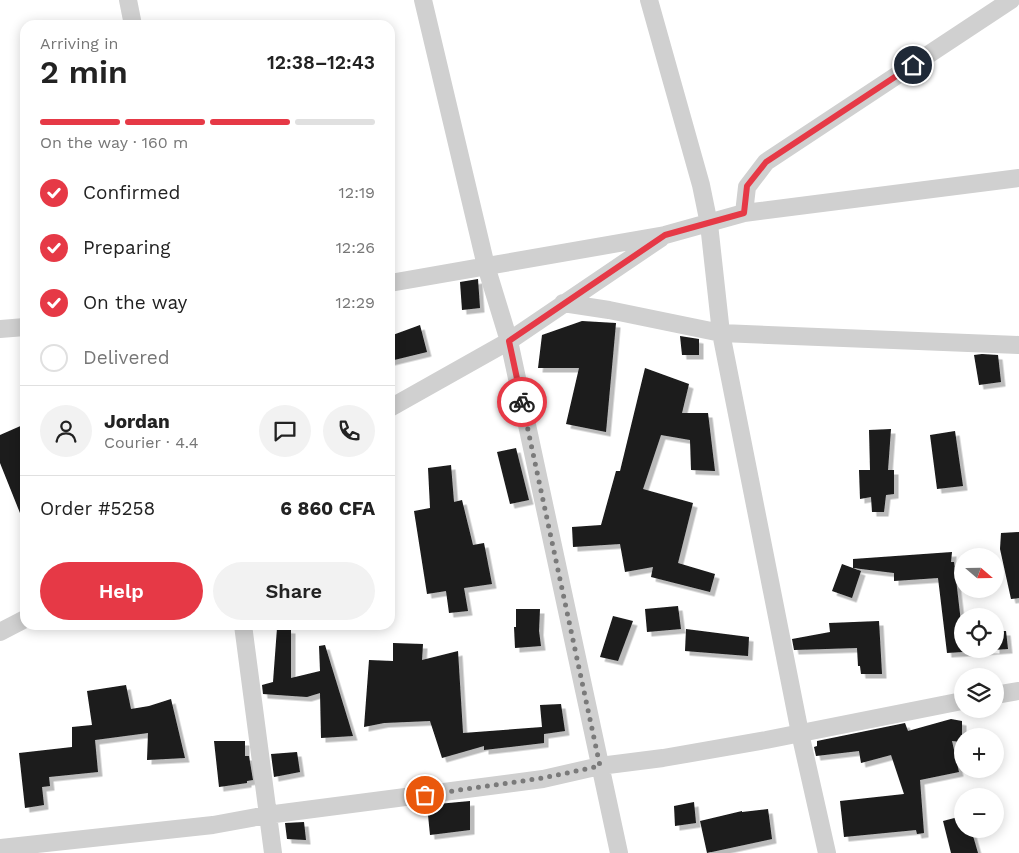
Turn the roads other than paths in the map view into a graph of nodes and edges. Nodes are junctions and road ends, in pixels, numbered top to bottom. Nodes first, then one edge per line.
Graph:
1 (128, 0) edge
2 (424, 0) edge
3 (649, 0) edge
4 (1011, 0) edge
5 (132, 20) edge
6 (1019, 178) edge
7 (744, 213) junction
8 (709, 224) junction
9 (665, 235) junction
10 (486, 266) junction
11 (395, 282) edge
12 (563, 303) junction
13 (20, 327) edge
14 (0, 329) edge
15 (721, 333) junction
16 (509, 341) junction
17 (1019, 345) edge
18 (395, 405) edge
19 (20, 622) edge
20 (244, 630) edge
21 (0, 632) edge
22 (1019, 691) edge
23 (1004, 694) edge
24 (954, 703) edge
25 (800, 732) junction
26 (600, 766) junction
27 (267, 815) junction
28 (0, 848) edge
29 (273, 853) edge
30 (619, 853) edge
31 (827, 853) edge

1 - 5 street
2 - 10 street
3 - 8 street
4 - 7 street
6 - 7 street
7 - 8 street
8 - 9 street
8 - 15 street
9 - 10 street
9 - 12 street
10 - 11 street
10 - 16 street
12 - 15 street
12 - 16 street
13 - 14 street
15 - 17 street
15 - 25 street
16 - 18 street
16 - 26 street
19 - 21 street
20 - 27 street
22 - 23 street
24 - 25 street
25 - 26 street
25 - 31 street
26 - 27 street
26 - 30 street
27 - 28 street
27 - 29 street

